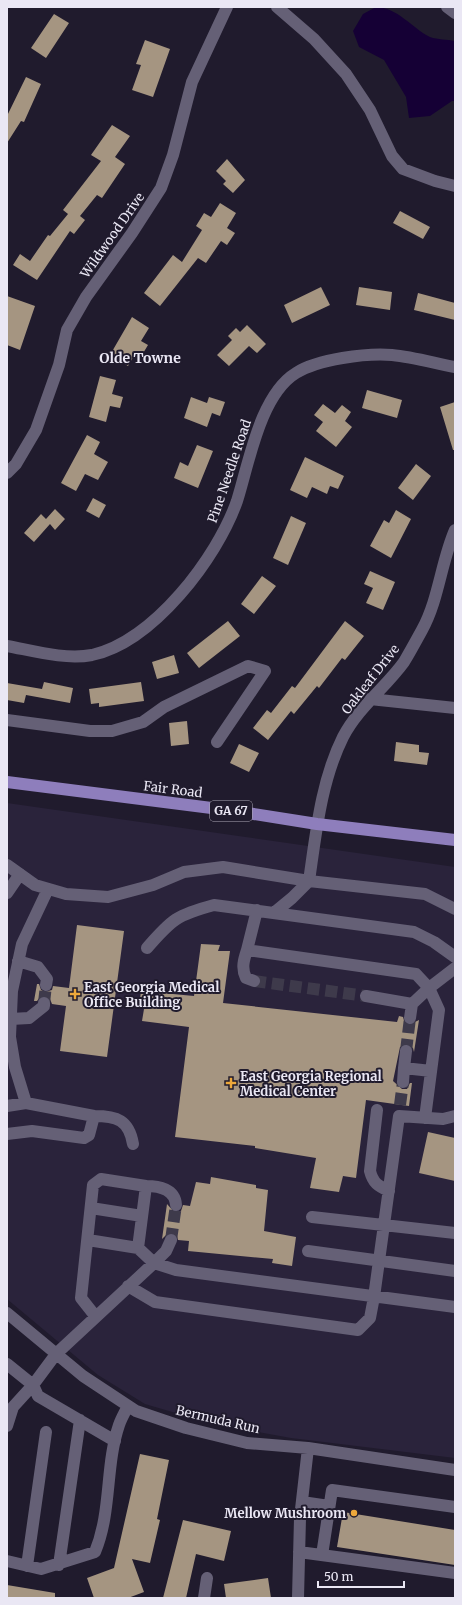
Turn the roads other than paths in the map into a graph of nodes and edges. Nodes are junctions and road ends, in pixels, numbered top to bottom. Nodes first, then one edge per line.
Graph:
1 (227, 7) edge
2 (277, 7) edge
3 (446, 7) edge
4 (455, 13) edge
5 (455, 186) edge
6 (455, 367) edge
7 (7, 473) edge
8 (455, 530) edge
9 (7, 646) edge
10 (370, 699) junction
11 (455, 708) edge
12 (7, 720) edge
13 (217, 742) dead end
14 (7, 782) edge
15 (317, 824) junction
16 (455, 840) edge
17 (7, 865) edge
18 (20, 874) junction
19 (309, 881) junction
20 (48, 889) junction
21 (7, 893) edge
22 (455, 909) edge
23 (257, 910) junction
24 (275, 912) junction
25 (147, 948) dead end
26 (247, 950) junction
27 (455, 957) edge
28 (18, 961) junction
29 (455, 968) edge
30 (254, 981) dead end
31 (46, 985) tunnel mouth
32 (429, 988) junction
33 (9, 991) edge
34 (366, 996) tunnel mouth
35 (44, 1003) tunnel mouth
36 (412, 1004) junction
37 (410, 1018) tunnel mouth
38 (11, 1019) junction
39 (406, 1051) tunnel mouth
40 (404, 1068) junction
41 (431, 1071) junction
42 (403, 1082) tunnel mouth
43 (26, 1103) junction
44 (7, 1106) edge
45 (377, 1110) dead end
46 (94, 1116) junction
47 (455, 1116) edge
48 (425, 1118) junction
49 (7, 1134) edge
50 (133, 1144) dead end
51 (146, 1186) junction
52 (389, 1191) junction
53 (176, 1205) tunnel mouth
54 (91, 1208) junction
55 (142, 1216) junction
56 (312, 1216) dead end
57 (384, 1225) junction
58 (455, 1233) edge
59 (88, 1240) junction
60 (171, 1240) tunnel mouth
61 (138, 1248) junction
62 (308, 1251) dead end
63 (378, 1260) junction
64 (154, 1263) junction
65 (455, 1271) edge
66 (128, 1286) junction
67 (374, 1297) junction
68 (455, 1307) edge
69 (7, 1313) edge
70 (96, 1317) junction
71 (56, 1354) junction
72 (7, 1364) edge
73 (33, 1385) junction
74 (128, 1406) junction
75 (80, 1420) junction
76 (7, 1426) edge
77 (46, 1432) dead end
78 (115, 1441) junction
79 (308, 1448) junction
80 (455, 1470) edge
81 (302, 1502) junction
82 (329, 1506) junction
83 (455, 1507) edge
84 (299, 1552) junction
85 (322, 1555) junction
86 (7, 1561) edge
87 (59, 1565) junction
88 (27, 1566) junction
89 (455, 1573) edge
90 (207, 1578) dead end
91 (204, 1598) edge
92 (298, 1598) edge

1 - 7 street, Wildwood Drive
2 - 5 street
3 - 4 street
6 - 9 street, Pine Needle Road
8 - 10 street, Oakleaf Drive
10 - 11 street
10 - 15 street, Oakleaf Drive
12 - 13 street
14 - 15 main road, Fair Road / GA 67
15 - 16 main road, Fair Road / GA 67
15 - 19 street, Oakleaf Drive
17 - 18 street
18 - 20 street
18 - 21 street
19 - 20 street
19 - 22 street
19 - 24 street
20 - 28 street
23 - 24 street
23 - 25 street
23 - 26 street
24 - 27 street
26 - 30 street
26 - 32 street
28 - 31 street
28 - 33 street
29 - 32 street
32 - 36 street
32 - 41 street
33 - 38 street
34 - 36 street
35 - 38 street
36 - 37 street
38 - 43 street
39 - 40 street
40 - 41 street
40 - 42 street
41 - 48 street
43 - 44 street
43 - 46 street
45 - 52 street
46 - 49 street
46 - 50 street
47 - 48 street
48 - 52 street
51 - 53 street
51 - 54 street
51 - 55 street
52 - 57 street
54 - 55 street
54 - 59 street
55 - 61 street
56 - 57 street
57 - 58 street
57 - 63 street
59 - 61 street
59 - 70 street
60 - 64 street
61 - 64 street
62 - 63 street
63 - 65 street
63 - 67 street
64 - 66 street
64 - 67 street
66 - 67 street
66 - 70 street
67 - 68 street
69 - 71 street, Bermuda Run
70 - 71 street
71 - 73 street
71 - 74 street, Bermuda Run
72 - 73 street
73 - 75 street
73 - 76 street
74 - 78 street
74 - 79 street, Bermuda Run
75 - 78 street
75 - 87 street
77 - 88 street
78 - 87 street
79 - 80 street, Bermuda Run
79 - 81 street
81 - 82 street
81 - 84 street
82 - 83 street
82 - 85 street
84 - 85 street
84 - 92 street
85 - 89 street
86 - 88 street
87 - 88 street
90 - 91 street

